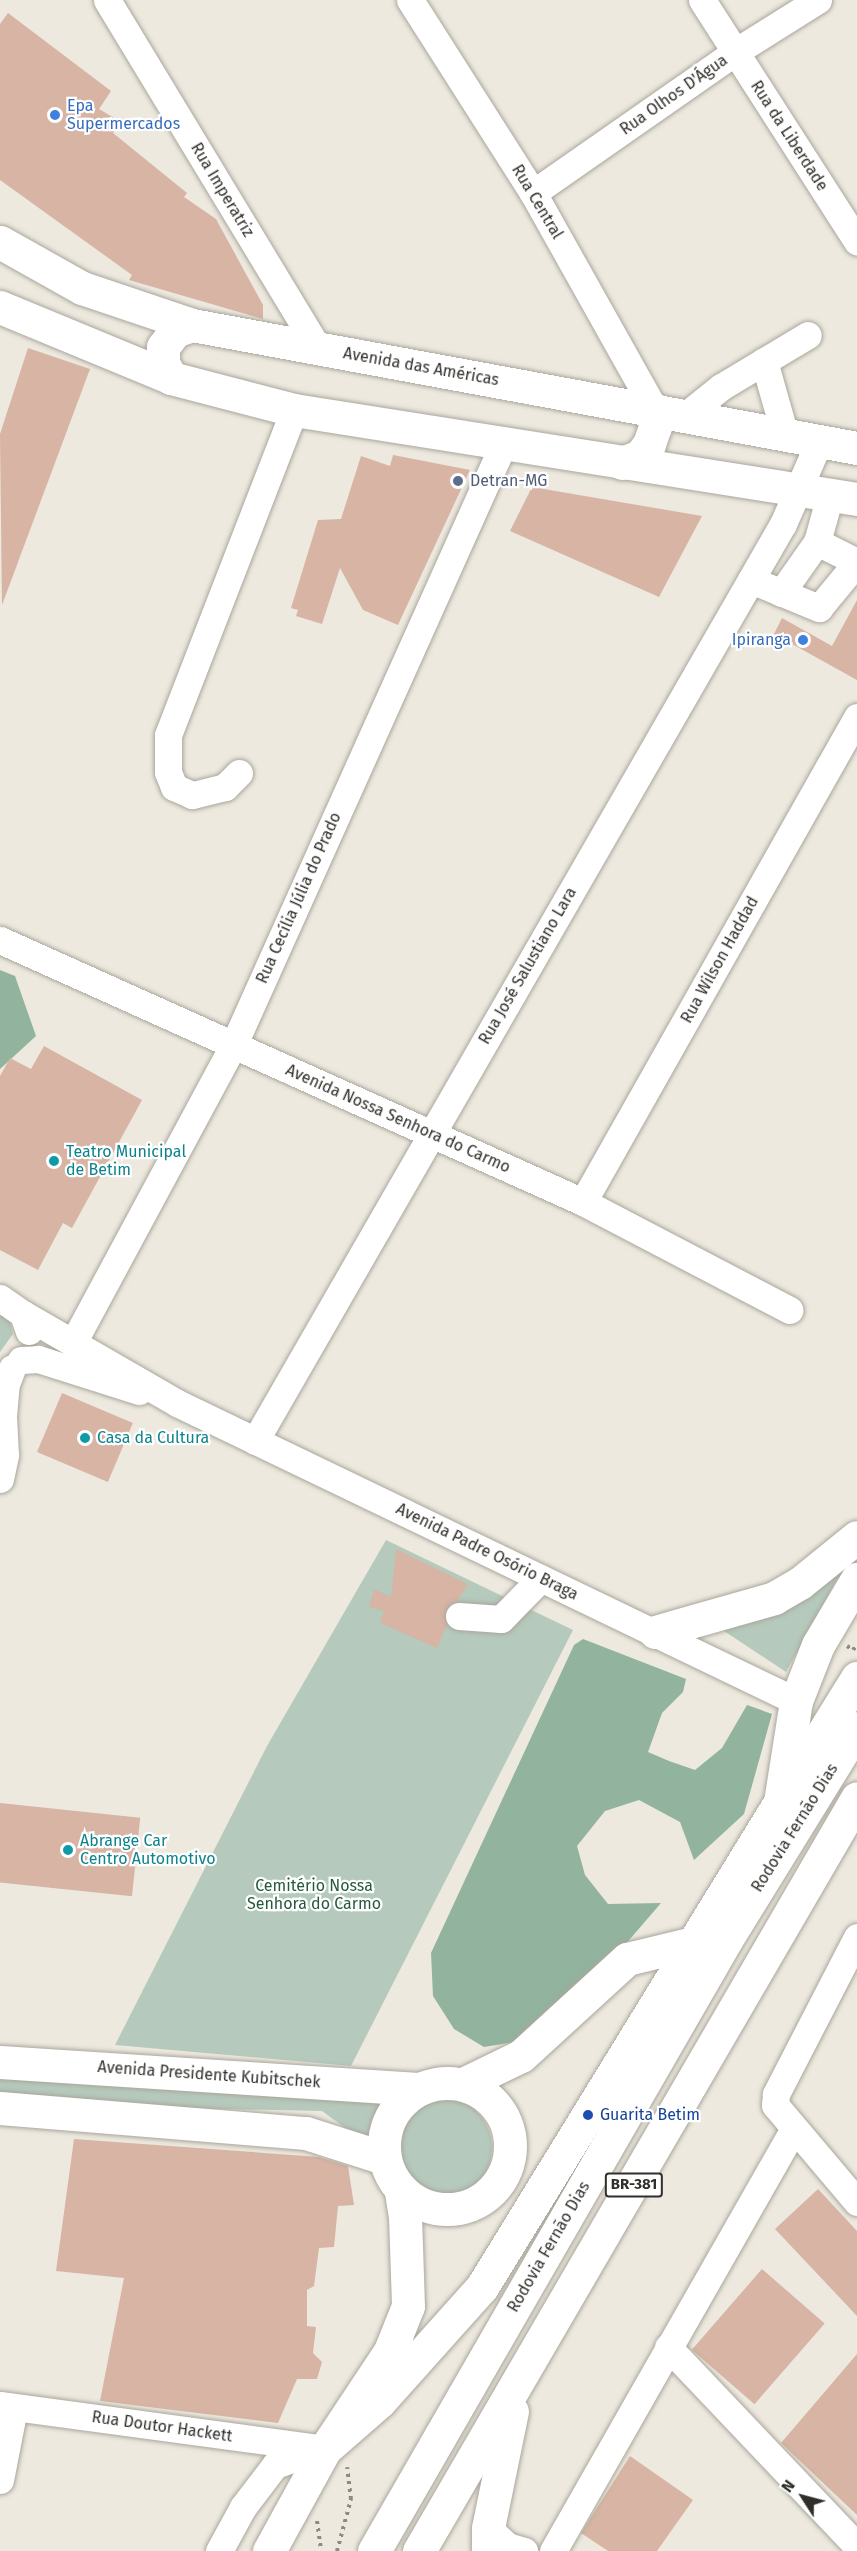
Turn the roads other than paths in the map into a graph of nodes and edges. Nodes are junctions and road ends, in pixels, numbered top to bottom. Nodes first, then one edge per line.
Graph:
1 (107, 0) edge
2 (410, 0) edge
3 (702, 0) edge
4 (818, 0) edge
5 (735, 52) junction
6 (533, 193) junction
7 (857, 241) edge
8 (0, 242) edge
9 (0, 308) edge
10 (192, 325) junction
11 (808, 335) dead end
12 (318, 349) junction
13 (764, 361) junction
14 (171, 378) junction
15 (294, 410) junction
16 (670, 412) junction
17 (785, 435) junction
18 (819, 442) junction
19 (503, 445) junction
20 (855, 447) edge
21 (622, 463) junction
22 (829, 495) edge
23 (817, 542) junction
24 (857, 562) edge
25 (751, 579) junction
26 (781, 593) junction
27 (857, 717) edge
28 (239, 773) dead end
29 (0, 940) edge
30 (234, 1044) junction
31 (431, 1134) junction
32 (583, 1202) junction
33 (0, 1298) edge
34 (790, 1310) dead end
35 (23, 1314) junction
36 (74, 1341) junction
37 (11, 1367) edge
38 (177, 1403) junction
39 (255, 1441) junction
40 (0, 1479) edge
41 (857, 1537) edge
42 (541, 1578) junction
43 (857, 1579) edge
44 (459, 1616) dead end
45 (655, 1632) junction
46 (857, 1678) edge
47 (796, 1701) junction
48 (857, 1728) edge
49 (857, 1798) edge
50 (780, 1802) junction
51 (857, 1937) edge
52 (693, 1943) junction
53 (0, 2062) edge
54 (463, 2084) junction
55 (418, 2089) junction
56 (0, 2108) edge
57 (793, 2131) junction
58 (384, 2158) junction
59 (401, 2191) junction
60 (857, 2202) edge
61 (668, 2347) junction
62 (517, 2388) junction
63 (7, 2406) edge
64 (332, 2460) junction
65 (0, 2480) edge
66 (488, 2540) edge
67 (556, 2546) edge
68 (857, 2546) edge
69 (219, 2551) edge
70 (269, 2551) edge
71 (375, 2551) edge
72 (419, 2551) edge
73 (524, 2551) edge

1 - 12 street, Rua Imperatriz
2 - 6 street, Rua Central
3 - 5 street, Rua da Liberdade
4 - 5 street, Rua Olhos D'Água
5 - 6 street, Rua Olhos D'Água
5 - 7 street, Rua da Liberdade
6 - 16 street, Rua Central
8 - 10 main road, Avenida das Américas
9 - 14 main road
10 - 12 main road, Avenida das Américas
10 - 14 main road
11 - 13 street
12 - 16 main road, Avenida das Américas
13 - 16 street
13 - 17 street
14 - 15 main road
15 - 19 main road
15 - 28 street
16 - 17 main road, Avenida das Américas
16 - 21 main road
17 - 18 main road, Avenida das Américas
18 - 20 main road, Avenida das Américas
18 - 22 street
19 - 21 main road
19 - 30 street, Rua Cecília Júlia do Prado
21 - 22 main road
22 - 23 street
22 - 25 street, Rua José Salustiano Lara
23 - 24 street
23 - 26 street
24 - 26 street
25 - 26 street
25 - 31 street, Rua José Salustiano Lara
27 - 32 street, Rua Wilson Haddad
29 - 30 street, Avenida Nossa Senhora do Carmo
30 - 31 street, Avenida Nossa Senhora do Carmo
30 - 36 street, Rua Cecília Júlia do Prado
31 - 32 street, Avenida Nossa Senhora do Carmo
31 - 39 street, Rua José Salustiano Lara
32 - 34 street, Avenida Nossa Senhora do Carmo
33 - 35 street, Avenida Padre Osório Braga
35 - 36 street, Avenida Padre Osório Braga
35 - 37 street
36 - 38 street, Avenida Padre Osório Braga
37 - 38 street, Avenida Padre Osório Braga
37 - 40 street
38 - 39 street, Avenida Padre Osório Braga
39 - 42 street, Avenida Padre Osório Braga
41 - 45 main road
42 - 44 street
42 - 45 street, Avenida Padre Osório Braga
43 - 47 main road
45 - 47 street, Avenida Padre Osório Braga
46 - 50 main road
47 - 50 main road
48 - 71 main road, Rodovia Fernão Dias / BR-381
49 - 62 main road, BR-381
50 - 52 main road
51 - 57 street
52 - 54 main road
52 - 64 main road
53 - 55 main road, Avenida Presidente Kubitschek
54 - 55 main road
54 - 59 main road
55 - 58 main road
56 - 58 main road
57 - 60 street
57 - 61 street
58 - 59 main road
59 - 64 main road
61 - 67 street
61 - 68 street
62 - 66 main road
62 - 72 main road, BR-381
63 - 64 street, Rua Doutor Hackett
63 - 65 street
64 - 69 street
64 - 70 main road
66 - 73 street
67 - 73 street

